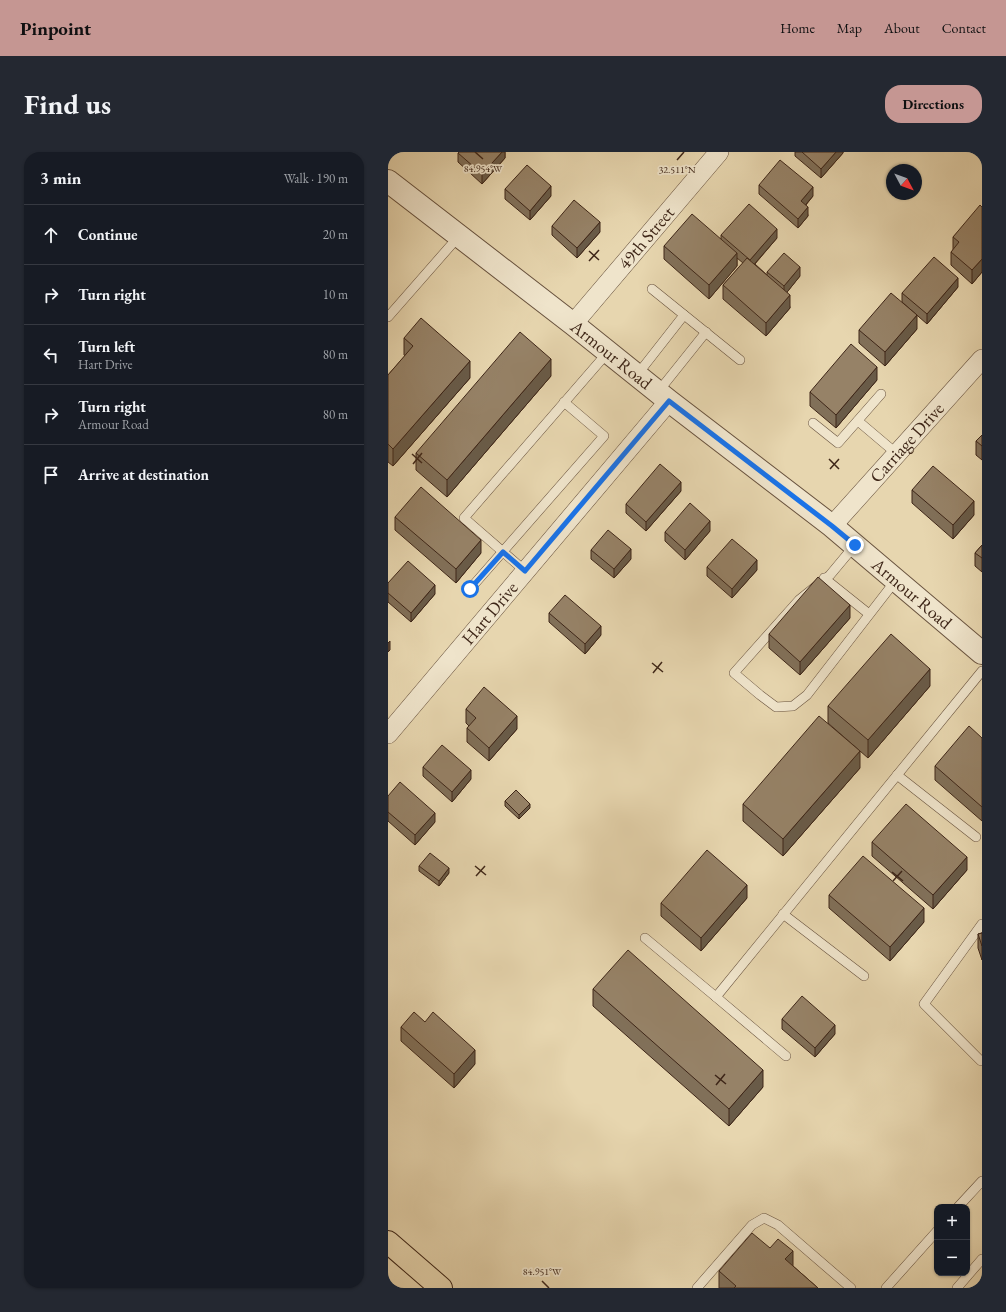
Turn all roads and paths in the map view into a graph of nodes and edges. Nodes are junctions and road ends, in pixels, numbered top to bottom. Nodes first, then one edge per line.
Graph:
1 (719, 152) edge
2 (388, 181) edge
3 (459, 236) junction
4 (652, 289) dead end
5 (684, 315) junction
6 (388, 317) edge
7 (573, 324) junction
8 (706, 332) junction
9 (608, 352) junction
10 (982, 359) edge
11 (740, 360) dead end
12 (637, 375) junction
13 (881, 394) dead end
14 (663, 396) junction
15 (564, 402) junction
16 (858, 421) junction
17 (813, 423) dead end
18 (897, 454) junction
19 (832, 526) junction
20 (855, 545) junction
21 (503, 552) junction
22 (525, 571) junction
23 (824, 578) junction
24 (896, 580) junction
25 (470, 589) dead end
26 (869, 614) junction
27 (982, 653) edge
28 (982, 671) edge
29 (388, 734) edge
30 (897, 774) junction
31 (976, 837) dead end
32 (783, 914) junction
33 (982, 924) edge
34 (645, 938) dead end
35 (864, 976) dead end
36 (716, 997) junction
37 (786, 1056) dead end
38 (982, 1061) edge
39 (982, 1180) edge
40 (961, 1204) edge
41 (934, 1234) edge
42 (388, 1242) edge
43 (982, 1259) edge
44 (441, 1288) edge
45 (697, 1288) edge
46 (852, 1288) edge
47 (886, 1288) edge
48 (957, 1288) edge

1 - 7 street, 49th Street
2 - 3 street, Armour Road
3 - 6 lane
3 - 7 street, Armour Road
4 - 5 lane
5 - 8 lane
5 - 12 lane
7 - 9 street, Armour Road
8 - 11 lane
8 - 14 lane
9 - 12 street, Armour Road
9 - 15 lane
10 - 18 street, Carriage Drive
12 - 14 street, Armour Road
13 - 16 lane
14 - 19 street, Armour Road
14 - 22 street, Hart Drive
15 - 21 lane
15 - 21 lane
16 - 17 lane
16 - 18 lane
18 - 19 street, Carriage Drive
19 - 20 street, Armour Road
20 - 23 lane
20 - 24 street, Armour Road
21 - 22 lane
21 - 25 lane
22 - 29 street, Hart Drive
23 - 26 lane
23 - 26 lane
24 - 26 lane
24 - 27 street, Armour Road
28 - 30 lane
30 - 31 lane
30 - 32 lane
32 - 35 lane
32 - 36 lane
33 - 38 lane
34 - 36 lane
36 - 37 lane
39 - 40 lane
41 - 47 lane
42 - 44 highway
43 - 48 lane
45 - 46 lane

